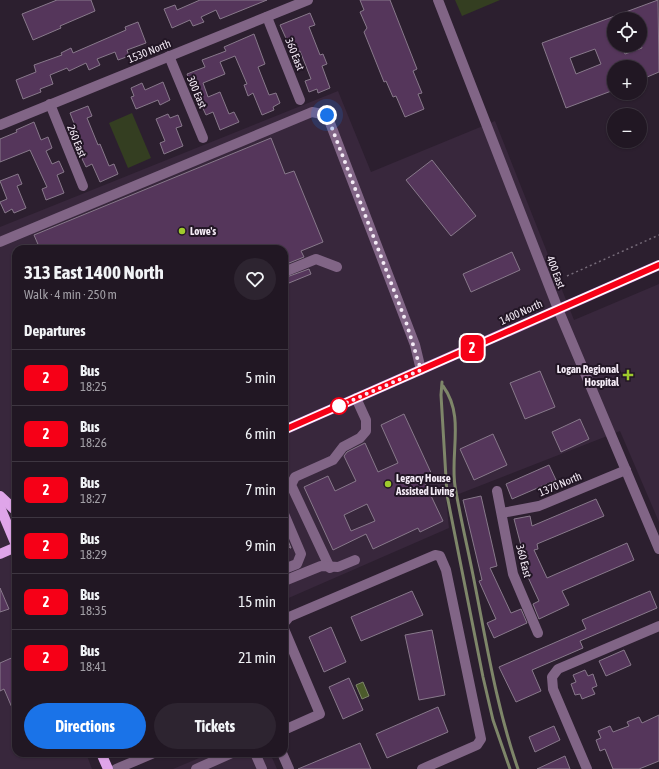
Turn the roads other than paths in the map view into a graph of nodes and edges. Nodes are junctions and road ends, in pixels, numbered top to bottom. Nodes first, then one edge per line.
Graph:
1 (308, 0) edge
2 (438, 0) edge
3 (267, 17) junction
4 (169, 56) junction
5 (300, 100) dead end
6 (50, 104) junction
7 (0, 125) edge
8 (203, 138) dead end
9 (83, 186) dead end
10 (0, 242) edge
11 (659, 265) edge
12 (337, 267) dead end
13 (288, 270) edge
14 (558, 309) junction
15 (421, 370) junction
16 (356, 398) junction
17 (288, 428) edge
18 (626, 470) junction
19 (497, 491) dead end
20 (0, 496) edge
21 (0, 506) edge
22 (12, 507) edge
23 (502, 513) junction
24 (288, 523) edge
25 (12, 536) edge
26 (12, 548) edge
27 (659, 549) edge
28 (0, 554) edge
29 (355, 560) dead end
30 (288, 567) edge
31 (330, 568) junction
32 (288, 580) edge
33 (288, 618) edge
34 (659, 626) edge
35 (538, 633) dead end
36 (288, 638) edge
37 (288, 728) edge
38 (103, 757) edge
39 (144, 757) edge
40 (223, 757) edge
41 (257, 757) edge
42 (284, 757) edge
43 (108, 769) edge
44 (116, 769) edge
45 (196, 769) edge
46 (262, 769) edge
47 (289, 769) edge
48 (422, 769) edge
49 (587, 769) edge

1 - 3 street, 1530 North
2 - 14 street, 400 East
3 - 4 street, 1530 North
3 - 5 street, 360 East
4 - 6 street, 1530 North
4 - 8 street, 300 East
6 - 7 street, 1530 North
6 - 9 street, 260 East
10 - 15 street
11 - 14 main road, 1400 North
12 - 13 street
14 - 15 main road, 1400 North
14 - 18 street, 400 East
15 - 16 main road, 1400 North
16 - 17 main road, 1400 North
16 - 31 street
18 - 23 street, 1370 North
18 - 27 street, 400 East
19 - 23 street, 360 East
20 - 22 main road
21 - 25 main road
23 - 35 street, 360 East
24 - 30 street
26 - 28 main road
29 - 31 street
31 - 32 street
33 - 48 street
34 - 49 street
36 - 37 street
38 - 43 main road
39 - 44 street
40 - 45 street
41 - 46 street
42 - 47 street

